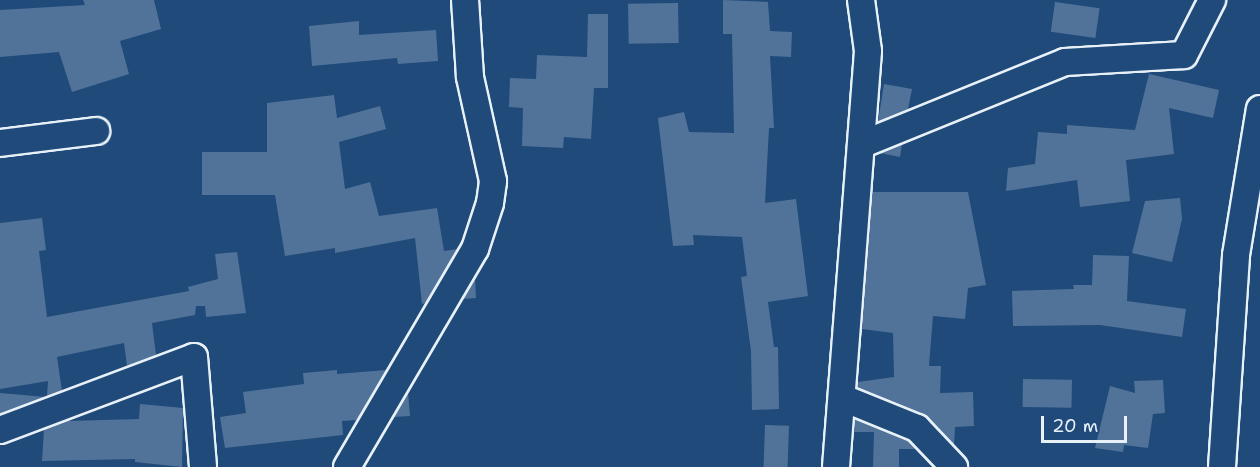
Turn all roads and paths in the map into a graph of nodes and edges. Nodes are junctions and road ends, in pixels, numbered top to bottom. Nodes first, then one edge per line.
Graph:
1 (465, 0) edge
2 (861, 0) edge
3 (1212, 0) edge
4 (1260, 109) edge
5 (96, 131) dead end
6 (0, 143) edge
7 (863, 144) junction
8 (843, 398) junction
9 (0, 430) edge
10 (203, 467) edge
11 (347, 467) edge
12 (836, 467) edge
13 (954, 467) edge
14 (1222, 467) edge

1 - 11 street
2 - 7 street
3 - 7 street
4 - 14 street
5 - 6 street
7 - 8 street
8 - 12 street
8 - 13 street
9 - 10 street

